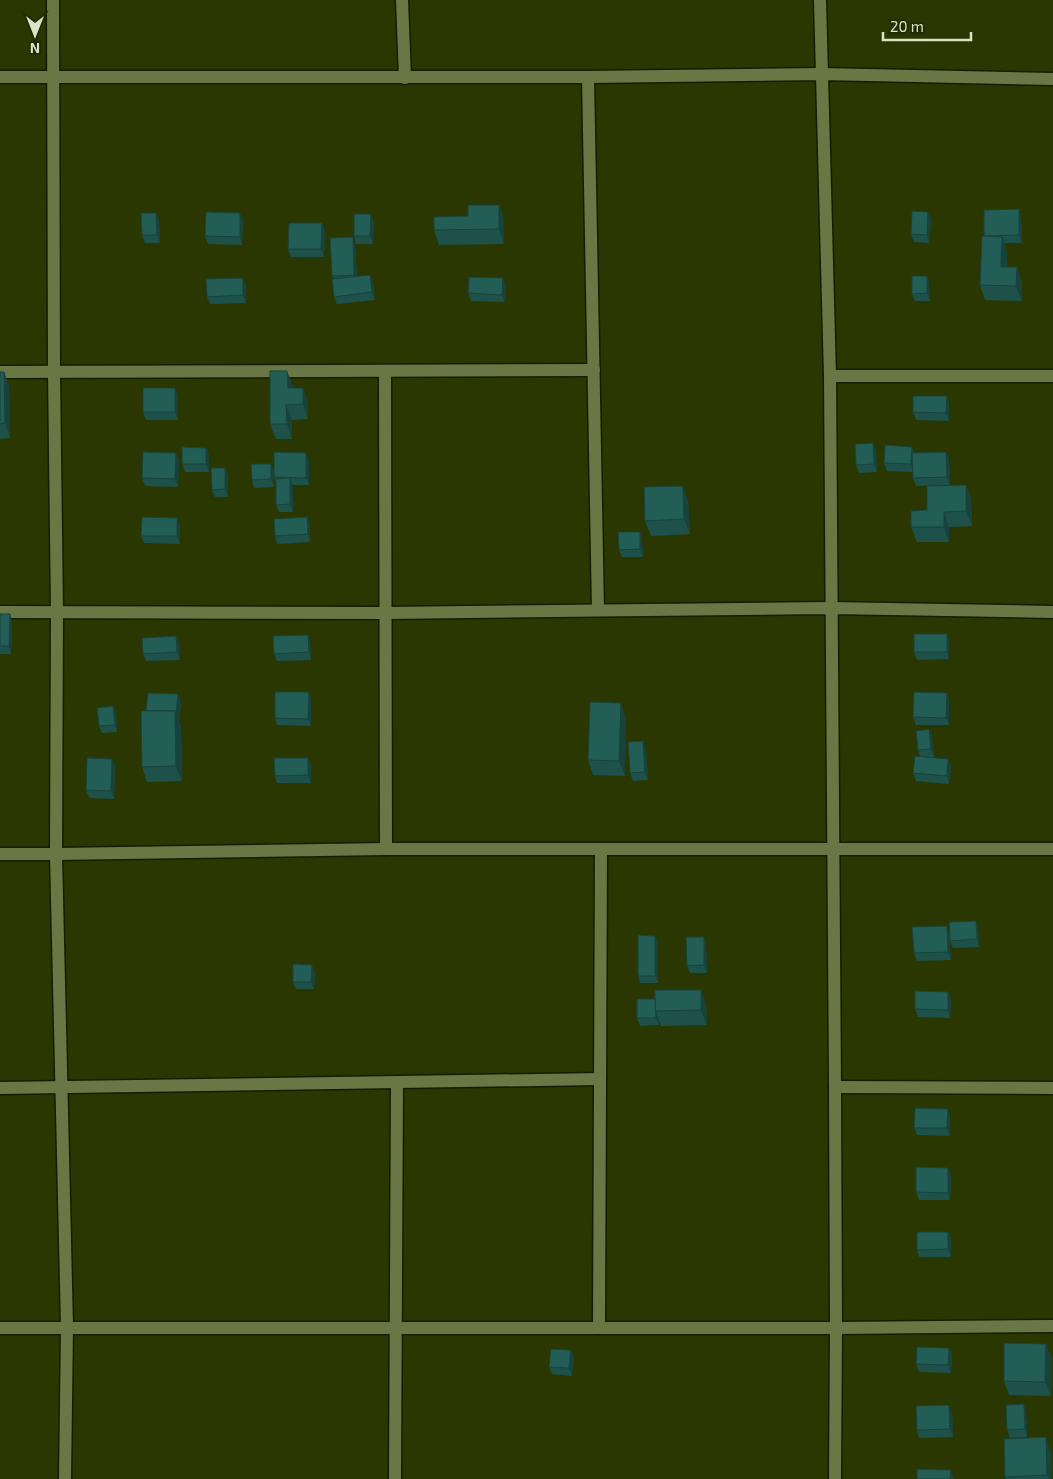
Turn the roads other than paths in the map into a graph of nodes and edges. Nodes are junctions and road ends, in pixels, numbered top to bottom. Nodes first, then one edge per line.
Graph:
1 (53, 0) edge
2 (402, 0) edge
3 (820, 0) edge
4 (821, 74) junction
5 (0, 77) edge
6 (588, 77) junction
7 (54, 78) junction
8 (405, 78) junction
9 (1053, 79) edge
10 (594, 370) junction
11 (385, 371) junction
12 (0, 372) edge
13 (54, 372) junction
14 (830, 376) junction
15 (1053, 376) edge
16 (831, 608) junction
17 (598, 610) junction
18 (0, 612) edge
19 (57, 612) junction
20 (1053, 612) edge
21 (385, 613) junction
22 (386, 849) junction
23 (601, 849) junction
24 (834, 849) junction
25 (1053, 849) edge
26 (0, 854) edge
27 (56, 854) junction
28 (600, 1079) junction
29 (397, 1082) junction
30 (60, 1086) junction
31 (835, 1087) junction
32 (0, 1088) edge
33 (1053, 1088) edge
34 (1053, 1326) edge
35 (0, 1328) edge
36 (66, 1328) junction
37 (395, 1328) junction
38 (599, 1328) junction
39 (836, 1328) junction
40 (65, 1479) edge
41 (395, 1479) edge
42 (834, 1479) edge

1 - 7 street
2 - 8 street
3 - 4 street
4 - 6 street
4 - 9 street
4 - 14 street
5 - 7 street
6 - 8 street
6 - 10 street
7 - 8 street
7 - 13 street
10 - 11 street
10 - 17 street
11 - 13 street
11 - 21 street
12 - 13 street
13 - 19 street
14 - 15 street
14 - 16 street
16 - 17 street
16 - 20 street
16 - 24 street
17 - 21 street
18 - 19 street
19 - 21 street
19 - 27 street
21 - 22 street
22 - 23 street
22 - 27 street
23 - 24 street
23 - 28 street
24 - 25 street
24 - 31 street
26 - 27 street
27 - 30 street
28 - 29 street
28 - 38 street
29 - 30 street
29 - 37 street
30 - 32 street
30 - 36 street
31 - 33 street
31 - 39 street
34 - 39 street
35 - 36 street
36 - 37 street
36 - 40 street
37 - 38 street
37 - 41 street
38 - 39 street
39 - 42 street

